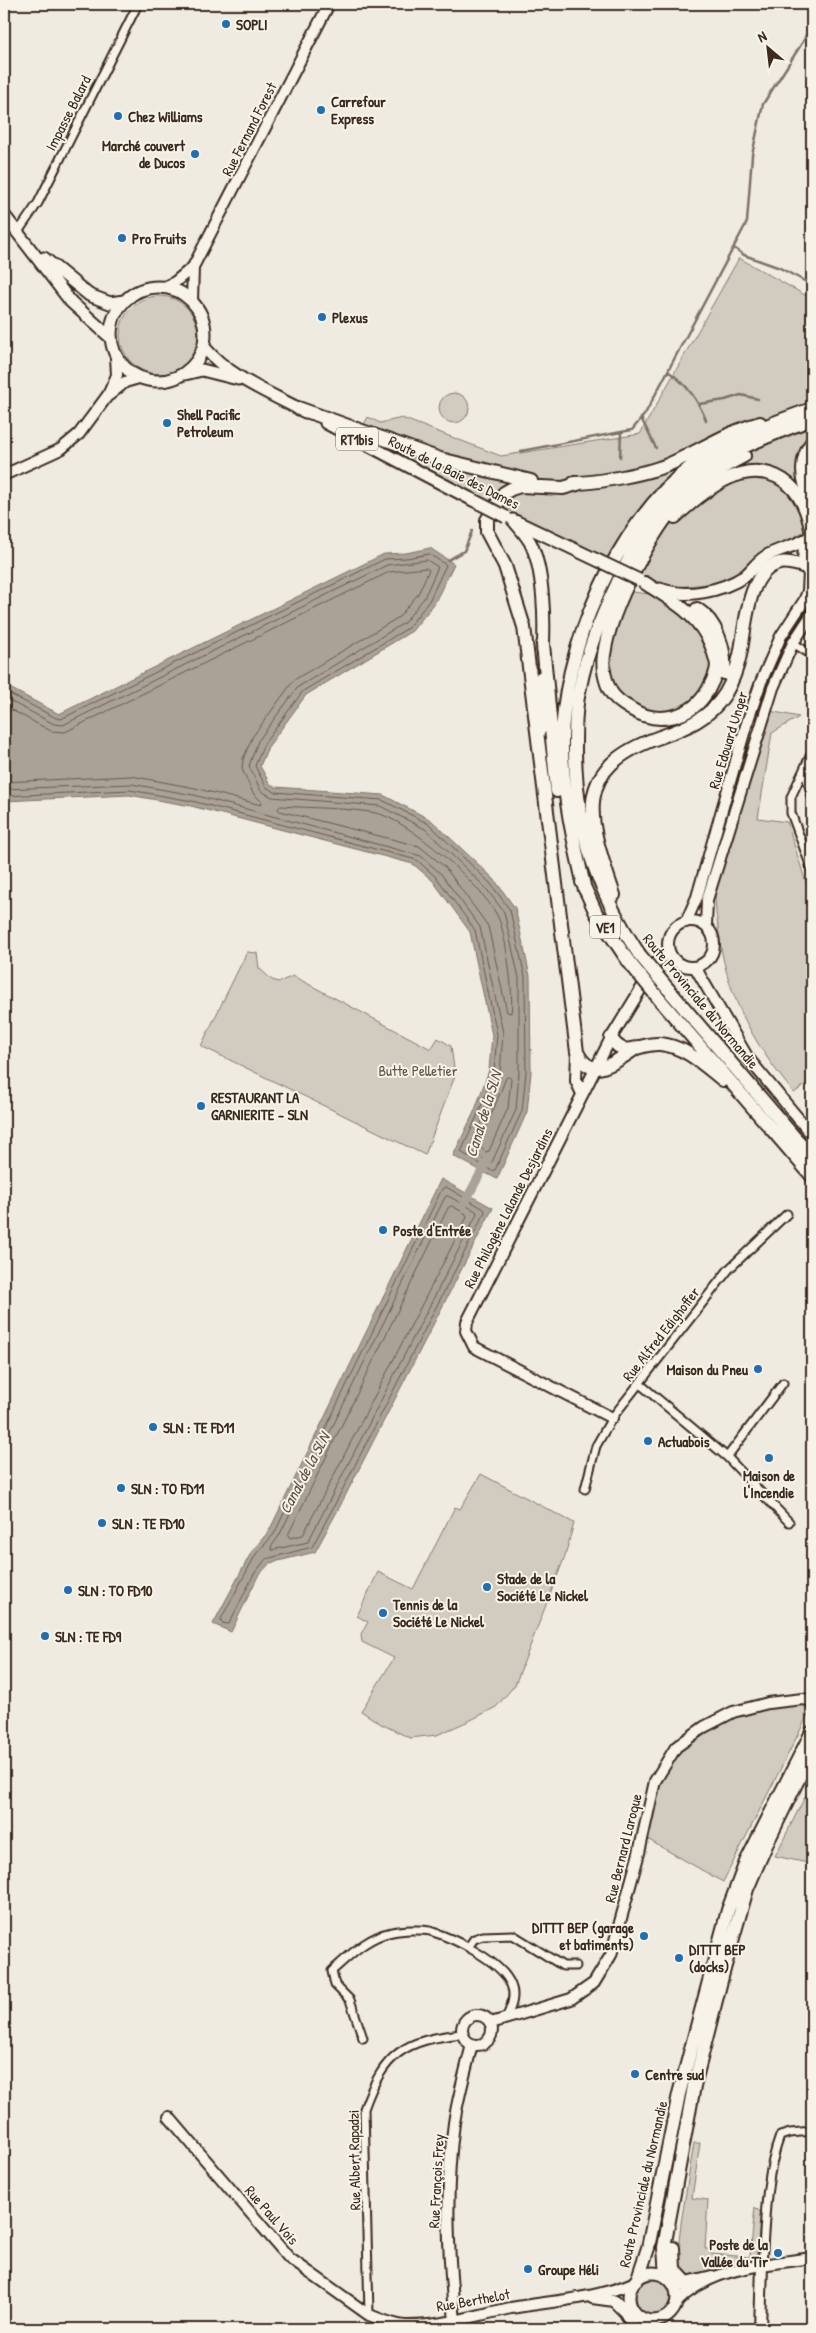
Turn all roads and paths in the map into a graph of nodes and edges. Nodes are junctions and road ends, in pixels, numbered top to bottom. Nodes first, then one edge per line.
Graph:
1 (138, 4) edge
2 (329, 4) edge
3 (4, 215) edge
4 (18, 232) junction
5 (29, 246) junction
6 (193, 267) junction
7 (164, 287) junction
8 (124, 301) junction
9 (192, 301) junction
10 (110, 337) junction
11 (204, 347) junction
12 (116, 356) junction
13 (184, 374) junction
14 (138, 378) junction
15 (243, 380) junction
16 (108, 395) junction
17 (298, 408) junction
18 (806, 411) edge
19 (812, 421) edge
20 (812, 442) edge
21 (4, 475) edge
22 (581, 483) junction
23 (812, 498) edge
24 (510, 519) junction
25 (658, 532) junction
26 (810, 535) edge
27 (809, 572) edge
28 (642, 582) junction
29 (672, 594) junction
30 (812, 614) edge
31 (793, 643) junction
32 (543, 644) junction
33 (812, 655) edge
34 (652, 740) junction
35 (541, 751) junction
36 (812, 752) edge
37 (804, 770) junction
38 (812, 796) edge
39 (812, 870) edge
40 (585, 890) junction
41 (686, 922) junction
42 (706, 926) junction
43 (630, 940) junction
44 (670, 953) junction
45 (695, 967) junction
46 (664, 994) junction
47 (612, 1038) junction
48 (638, 1047) junction
49 (577, 1052) junction
50 (595, 1069) junction
51 (582, 1094) junction
52 (749, 1103) junction
53 (812, 1135) edge
54 (812, 1158) edge
55 (812, 1176) edge
56 (787, 1214) dead end
57 (783, 1382) dead end
58 (640, 1384) junction
59 (612, 1418) junction
60 (727, 1457) junction
61 (585, 1489) dead end
62 (789, 1522) dead end
63 (808, 1700) edge
64 (812, 1732) edge
65 (812, 1751) edge
66 (469, 1946) junction
67 (576, 1966) dead end
68 (506, 2018) junction
69 (491, 2023) junction
70 (462, 2034) junction
71 (364, 2038) dead end
72 (472, 2044) junction
73 (704, 2049) junction
74 (169, 2117) dead end
75 (812, 2131) edge
76 (812, 2258) edge
77 (762, 2266) junction
78 (712, 2277) junction
79 (668, 2278) junction
80 (636, 2281) junction
81 (690, 2289) junction
82 (583, 2296) junction
83 (614, 2301) junction
84 (677, 2302) junction
85 (369, 2315) junction
86 (638, 2319) edge
87 (455, 2321) junction
88 (663, 2324) edge
89 (635, 2329) edge
90 (760, 2329) edge

1 - 4 street, Impasse Balard
2 - 6 street, Rue Fernand Forest
3 - 4 main road
4 - 5 main road
5 - 8 main road
5 - 10 main road
6 - 7 street, Rue Fernand Forest
6 - 9 street, Rue Fernand Forest
7 - 8 main road
7 - 9 main road
8 - 10 main road
9 - 11 main road
10 - 12 main road
11 - 13 main road
11 - 15 main road, Route de la Baie des Dames / RT1bis
12 - 14 main road
12 - 16 street
13 - 14 main road
13 - 15 main road, Route de la Baie des Dames / RT1bis
14 - 16 street
15 - 17 main road, Route de la Baie des Dames / RT1bis
16 - 21 street
17 - 22 highway
17 - 24 main road, Route de la Baie des Dames / RT1bis, bridge
18 - 22 highway
18 - 40 highway
19 - 25 highway
19 - 43 highway, Route Provinciale du Normandie
20 - 23 highway
22 - 35 highway
24 - 28 main road, Route de la Baie des Dames / RT1bis, bridge
24 - 32 main road
25 - 26 highway
25 - 28 highway
26 - 27 main road
26 - 29 main road
27 - 34 highway
27 - 41 street, Rue Edouard Unger
28 - 29 main road, RT1bis
29 - 34 highway
30 - 31 street, Rue Edouard Unger
31 - 33 street
31 - 42 street, Rue Edouard Unger
32 - 35 main road
32 - 40 highway
34 - 43 highway
35 - 49 highway
36 - 37 street
37 - 38 street
37 - 39 street
40 - 46 highway, Route Provinciale du Normandie / VE1, bridge
41 - 42 street
41 - 44 street
42 - 45 street
43 - 46 highway, Route Provinciale du Normandie, bridge
44 - 45 street
44 - 47 street, Rue Philogène Lalande Desjardins
45 - 53 street
46 - 52 highway, Route Provinciale du Normandie
46 - 54 highway, Route Provinciale du Normandie
47 - 48 highway
47 - 50 street, Rue Philogène Lalande Desjardins
48 - 50 highway
48 - 52 highway
49 - 50 highway
49 - 51 street
50 - 51 street, Rue Philogène Lalande Desjardins
51 - 59 street, Rue Philogène Lalande Desjardins
52 - 55 highway, Route Provinciale du Normandie
56 - 58 street, Rue Alfred Edighoffer
57 - 60 street
58 - 59 street, Rue Alfred Edighoffer
58 - 60 street
59 - 61 street, Rue Alfred Edighoffer
60 - 62 street
63 - 68 street, Rue Bernard Laroque
64 - 80 highway, Route Provinciale du Normandie
65 - 73 highway, Route Provinciale du Normandie
66 - 67 street
66 - 68 street
66 - 71 street
68 - 69 street, Rue Bernard Laroque
69 - 70 street
69 - 72 street
70 - 72 street
70 - 85 street, Rue Albert Rapadzi
72 - 87 street, Rue François Frey
73 - 78 highway
73 - 79 highway, Route Provinciale du Normandie
74 - 85 street, Rue Paul Vois
75 - 77 street
76 - 77 street
77 - 78 street
77 - 90 street
78 - 81 street
79 - 80 main road
79 - 81 street
79 - 84 main road
80 - 82 street, Rue Berthelot
80 - 86 main road
81 - 84 street
82 - 83 street, Rue Berthelot
82 - 87 street, Rue Berthelot
83 - 86 street, Rue Berthelot
83 - 89 main road
84 - 88 main road
85 - 87 street, Rue Berthelot
86 - 88 main road

